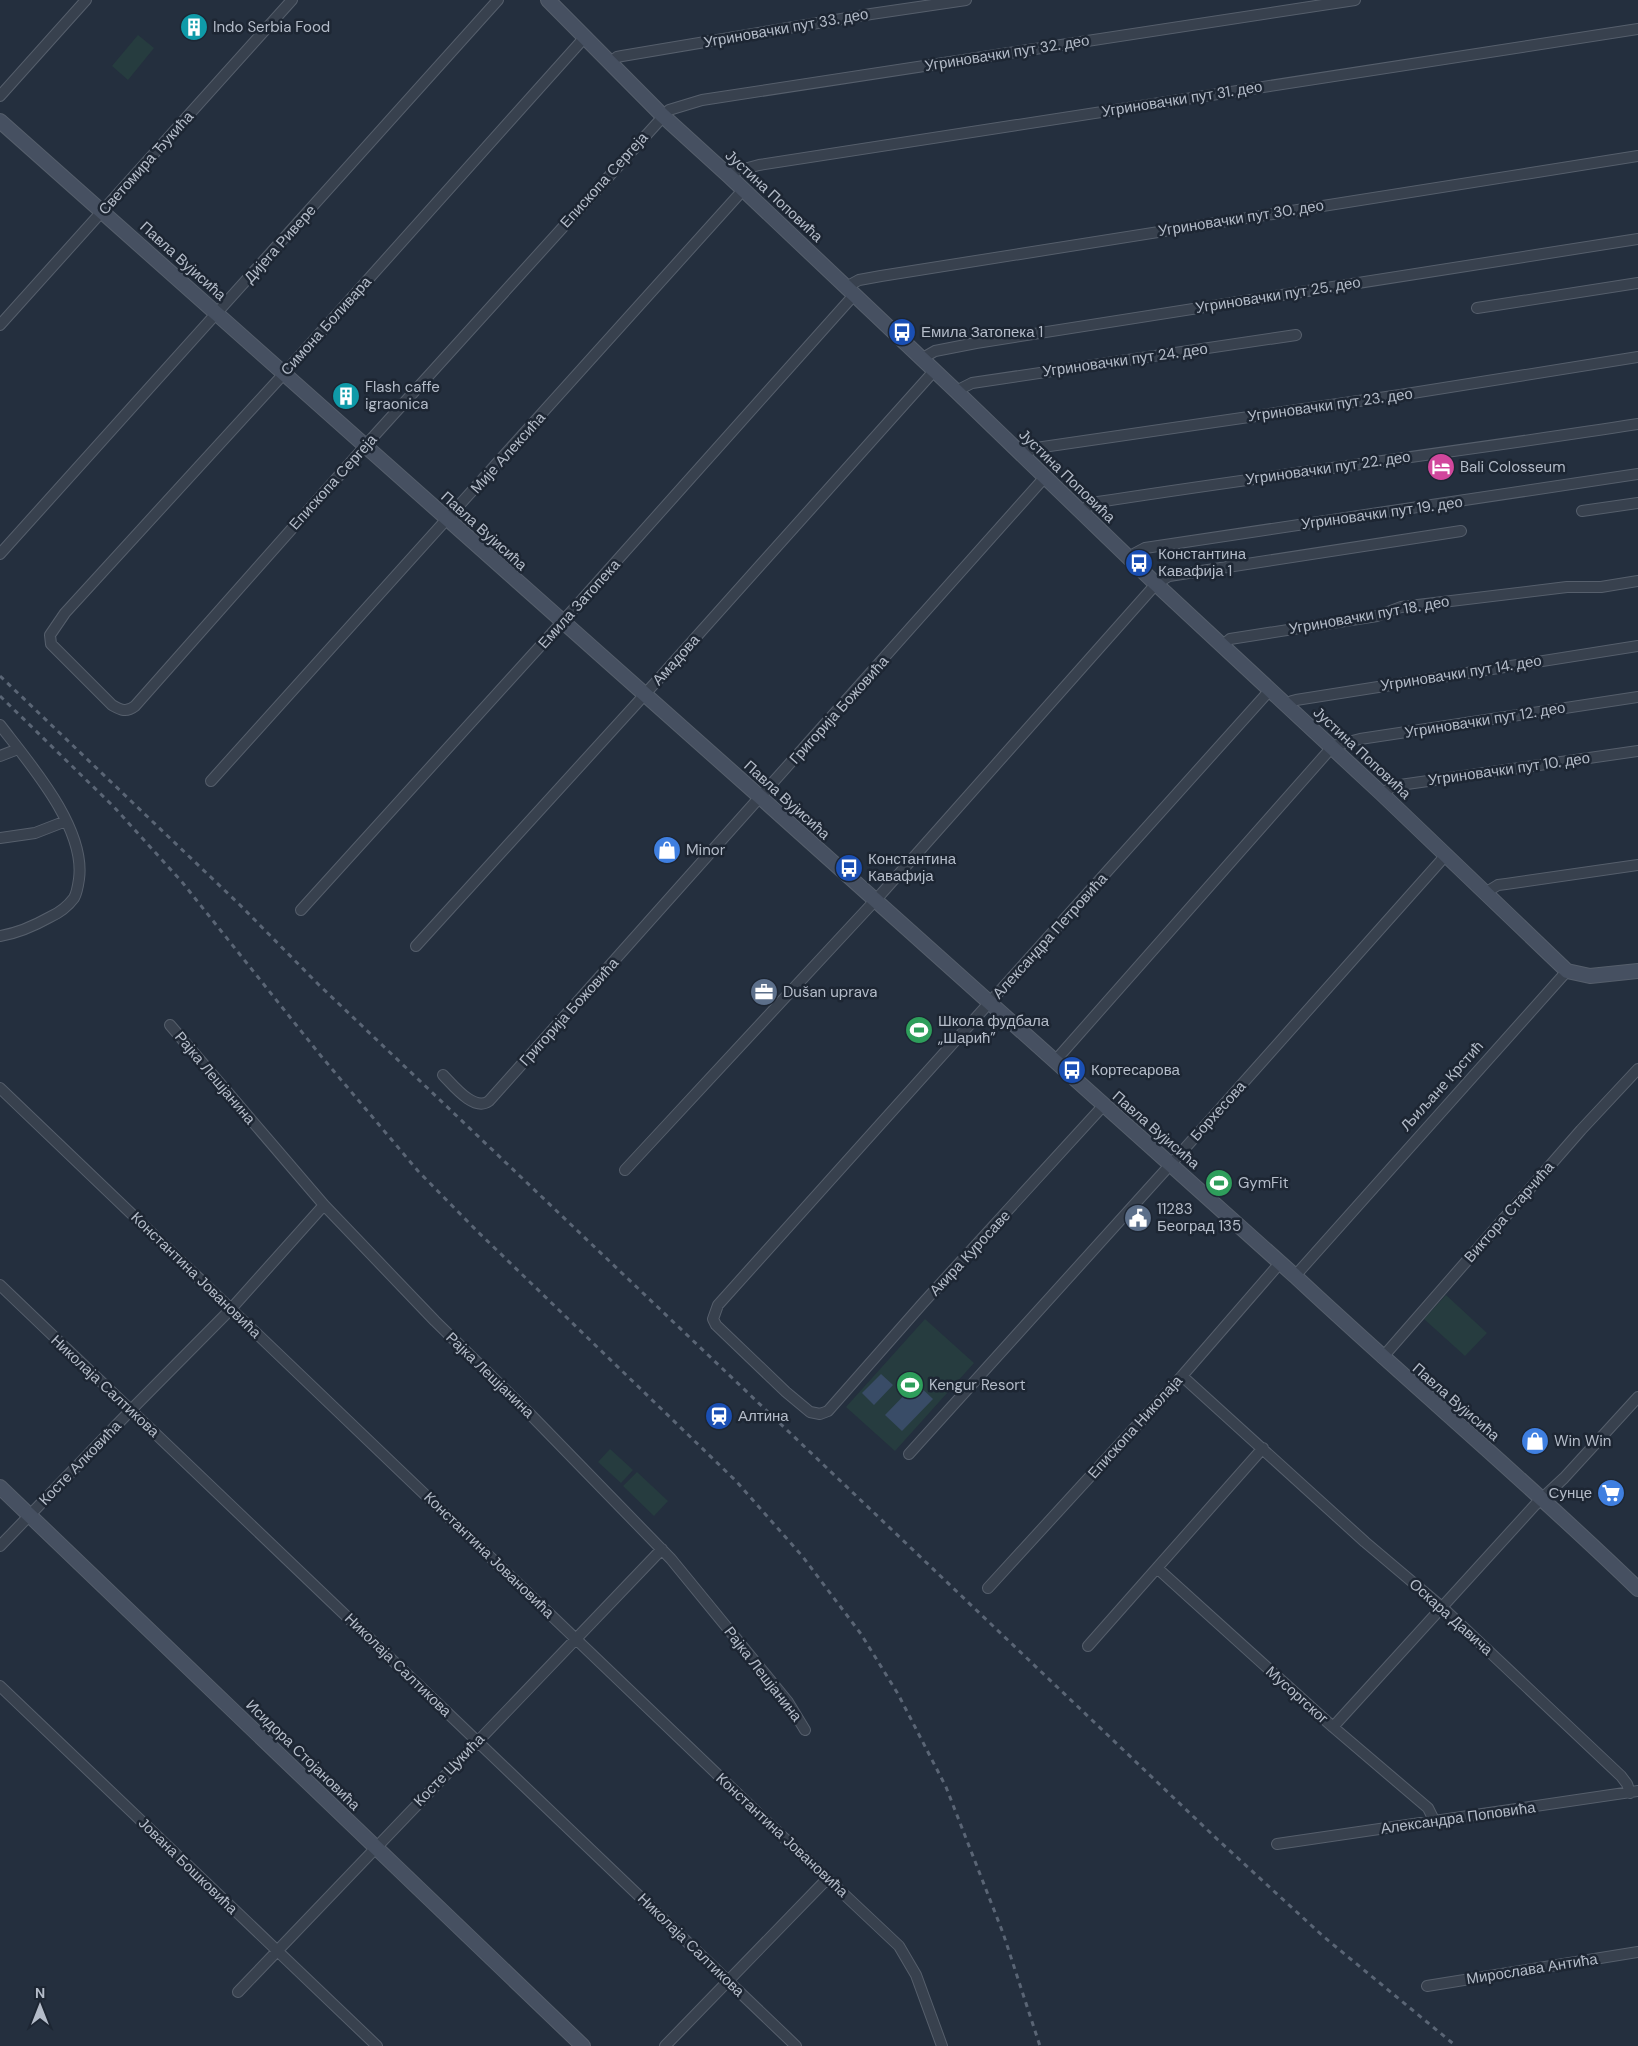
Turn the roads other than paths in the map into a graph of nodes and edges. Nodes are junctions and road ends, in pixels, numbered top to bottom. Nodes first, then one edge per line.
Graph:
1 (86, 0) edge
2 (292, 0) edge
3 (498, 0) edge
4 (548, 0) edge
5 (966, 0) edge
6 (1355, 0) edge
7 (1638, 29) edge
8 (585, 37) junction
9 (609, 63) junction
10 (0, 96) edge
11 (662, 115) junction
12 (0, 121) edge
13 (1638, 156) edge
14 (729, 176) junction
15 (743, 190) junction
16 (103, 212) junction
17 (1638, 239) edge
18 (1638, 283) edge
19 (850, 291) junction
20 (1477, 308) dead end
21 (217, 315) junction
22 (0, 325) edge
23 (1296, 335) dead end
24 (1638, 356) edge
25 (921, 359) junction
26 (934, 371) junction
27 (283, 374) junction
28 (956, 391) junction
29 (1638, 424) edge
30 (365, 446) junction
31 (1022, 454) junction
32 (1638, 474) edge
33 (1045, 477) junction
34 (1638, 503) edge
35 (1082, 512) junction
36 (1582, 512) dead end
37 (448, 520) junction
38 (1461, 531) dead end
39 (0, 554) edge
40 (1128, 557) junction
41 (1638, 581) edge
42 (1156, 584) junction
43 (562, 622) junction
44 (1222, 646) junction
45 (1638, 646) edge
46 (1270, 690) junction
47 (644, 696) junction
48 (1638, 698) edge
49 (1287, 706) junction
50 (123, 711) joint
51 (0, 726) edge
52 (1333, 746) junction
53 (18, 749) junction
54 (1638, 751) edge
55 (0, 756) edge
56 (211, 782) dead end
57 (1382, 794) junction
58 (761, 798) junction
59 (66, 821) junction
60 (0, 838) edge
61 (1446, 855) junction
62 (1638, 865) edge
63 (1486, 893) junction
64 (874, 901) junction
65 (301, 910) dead end
66 (0, 936) edge
67 (416, 946) dead end
68 (1638, 970) edge
69 (1567, 972) junction
70 (989, 1004) junction
71 (170, 1025) dead end
72 (1055, 1061) junction
73 (1638, 1068) edge
74 (443, 1075) dead end
75 (0, 1088) edge
76 (1104, 1106) junction
77 (1170, 1165) junction
78 (625, 1170) dead end
79 (324, 1205) junction
80 (1280, 1263) junction
81 (1295, 1276) junction
82 (0, 1285) edge
83 (231, 1309) junction
84 (1382, 1358) junction
85 (1182, 1376) junction
86 (1638, 1397) edge
87 (838, 1401) joint
88 (131, 1410) junction
89 (1263, 1448) junction
90 (909, 1454) dead end
91 (0, 1487) edge
92 (1542, 1498) junction
93 (29, 1515) junction
94 (0, 1546) edge
95 (662, 1549) junction
96 (1157, 1568) junction
97 (988, 1588) dead end
98 (1638, 1588) edge
99 (1442, 1607) junction
100 (576, 1638) junction
101 (1088, 1646) dead end
102 (0, 1686) edge
103 (1333, 1728) junction
104 (805, 1730) dead end
105 (477, 1741) junction
106 (1634, 1792) edge
107 (1435, 1822) junction
108 (1277, 1844) dead end
109 (376, 1847) junction
110 (827, 1879) junction
111 (277, 1950) junction
112 (1638, 1952) edge
113 (728, 1981) junction
114 (1427, 1986) dead end
115 (238, 1992) dead end
116 (377, 2046) edge
117 (583, 2046) edge
118 (665, 2046) edge
119 (796, 2046) edge
120 (942, 2046) edge

1 - 10 street
2 - 16 street, Светомира Ђукића
3 - 21 street, Дијега Ривере
4 - 8 street, Јустина Поповића
5 - 9 street, Угриновачки пут 33. део
6 - 11 street, Угриновачки пут 32. део
7 - 14 street, Угриновачки пут 31. део
8 - 9 street, Јустина Поповића
8 - 27 street, Симона Боливара
9 - 11 street, Јустина Поповића
11 - 14 street, Јустина Поповића
11 - 30 street, Епископа Сергеја
12 - 16 street, Павла Вујисића
13 - 19 street, Угриновачки пут 30. део
14 - 15 street, Јустина Поповића
15 - 19 street, Јустина Поповића
15 - 37 street, Мије Алексића
16 - 21 street, Павла Вујисића
16 - 22 street, Светомира Ђукића
17 - 25 street, Угриновачки пут 25. део
18 - 20 street
19 - 25 street, Јустина Поповића
19 - 43 street, Емила Затопека
21 - 27 street, Павла Вујисића
21 - 39 street, Дијега Ривере
23 - 28 street, Угриновачки пут 24. део
24 - 31 street, Угриновачки пут 23. део
25 - 26 street, Јустина Поповића
26 - 28 street, Јустина Поповића
26 - 47 street, Амадова
27 - 30 street, Павла Вујисића
27 - 50 street, Симона Боливара
28 - 31 street, Јустина Поповића
29 - 35 street, Угриновачки пут 22. део
30 - 37 street, Павла Вујисића
30 - 50 street, Епископа Сергеја
31 - 33 street, Јустина Поповића
32 - 40 street, Угриновачки пут 19. део
33 - 35 street, Јустина Поповића
33 - 58 street, Григорија Божовића
34 - 36 street
35 - 40 street, Јустина Поповића
37 - 43 street, Павла Вујисића
37 - 56 street, Мије Алексића
38 - 42 street
40 - 42 street, Јустина Поповића
41 - 44 street, Угриновачки пут 18. део
42 - 44 street, Јустина Поповића
42 - 64 street
43 - 47 street, Павла Вујисића
43 - 65 street, Емила Затопека
44 - 46 street, Јустина Поповића
45 - 49 street, Угриновачки пут 14. део
46 - 49 street, Јустина Поповића
46 - 70 street, Александра Петровића
47 - 58 street, Павла Вујисића
47 - 67 street, Амадова
48 - 52 street, Угриновачки пут 12. део
49 - 52 street, Јустина Поповића
51 - 53 street
52 - 57 street, Јустина Поповића
52 - 72 street
53 - 55 street
53 - 59 street
54 - 57 street, Угриновачки пут 10. део
57 - 61 street, Јустина Поповића
58 - 64 street, Павла Вујисића
58 - 74 street, Григорија Божовића
59 - 60 street
59 - 66 street
61 - 63 street, Јустина Поповића
61 - 77 street, Борхесова
62 - 63 street
63 - 69 street, Јустина Поповића
64 - 70 street, Павла Вујисића
64 - 78 street
68 - 69 street
69 - 81 street, Љиљане Крстић
70 - 72 street, Павла Вујисића
70 - 87 street, Александра Петровића
71 - 79 street, Рајка Лешјанина
72 - 76 street, Павла Вујисића
73 - 84 street, Виктора Старчића
75 - 83 street, Константина Јовановића
76 - 77 street, Павла Вујисића
76 - 87 street, Акира Куросаве
77 - 80 street, Павла Вујисића
77 - 90 street, Борхесова
79 - 83 street, Косте Алковића
79 - 95 street, Рајка Лешјанина
80 - 81 street, Павла Вујисића
80 - 85 street, Епископа Николаја
81 - 84 street, Павла Вујисића
82 - 88 street, Николаја Салтикова
83 - 88 street, Косте Алковића
83 - 100 street, Константина Јовановића
84 - 92 street, Павла Вујисића
85 - 89 street, Оскара Давича
85 - 97 street, Епископа Николаја
86 - 92 street
88 - 93 street, Косте Алковића
88 - 105 street, Николаја Салтикова
89 - 96 street
89 - 99 street, Оскара Давича
91 - 93 street, Исидора Стојановића
92 - 98 street, Павла Вујисића
92 - 99 street
93 - 94 street, Косте Алковића
93 - 109 street, Исидора Стојановића
95 - 100 street, Косте Цукића
95 - 104 street, Рајка Лешјанина
96 - 101 street
96 - 103 street, Мусоргског
99 - 103 street
99 - 106 street, Оскара Давича
100 - 105 street, Косте Цукића
100 - 110 street, Константина Јовановића
102 - 111 street, Јована Бошковића
103 - 107 street, Мусоргског
105 - 109 street, Косте Цукића
105 - 113 street, Николаја Салтикова
106 - 107 street, Александра Поповића
107 - 108 street, Александра Поповића
109 - 111 street, Косте Цукића
109 - 117 street, Исидора Стојановића
110 - 113 street
110 - 120 street, Константина Јовановића
111 - 115 street, Косте Цукића
111 - 116 street, Јована Бошковића
112 - 114 street, Мирослава Антића
113 - 118 street
113 - 119 street, Николаја Салтикова

